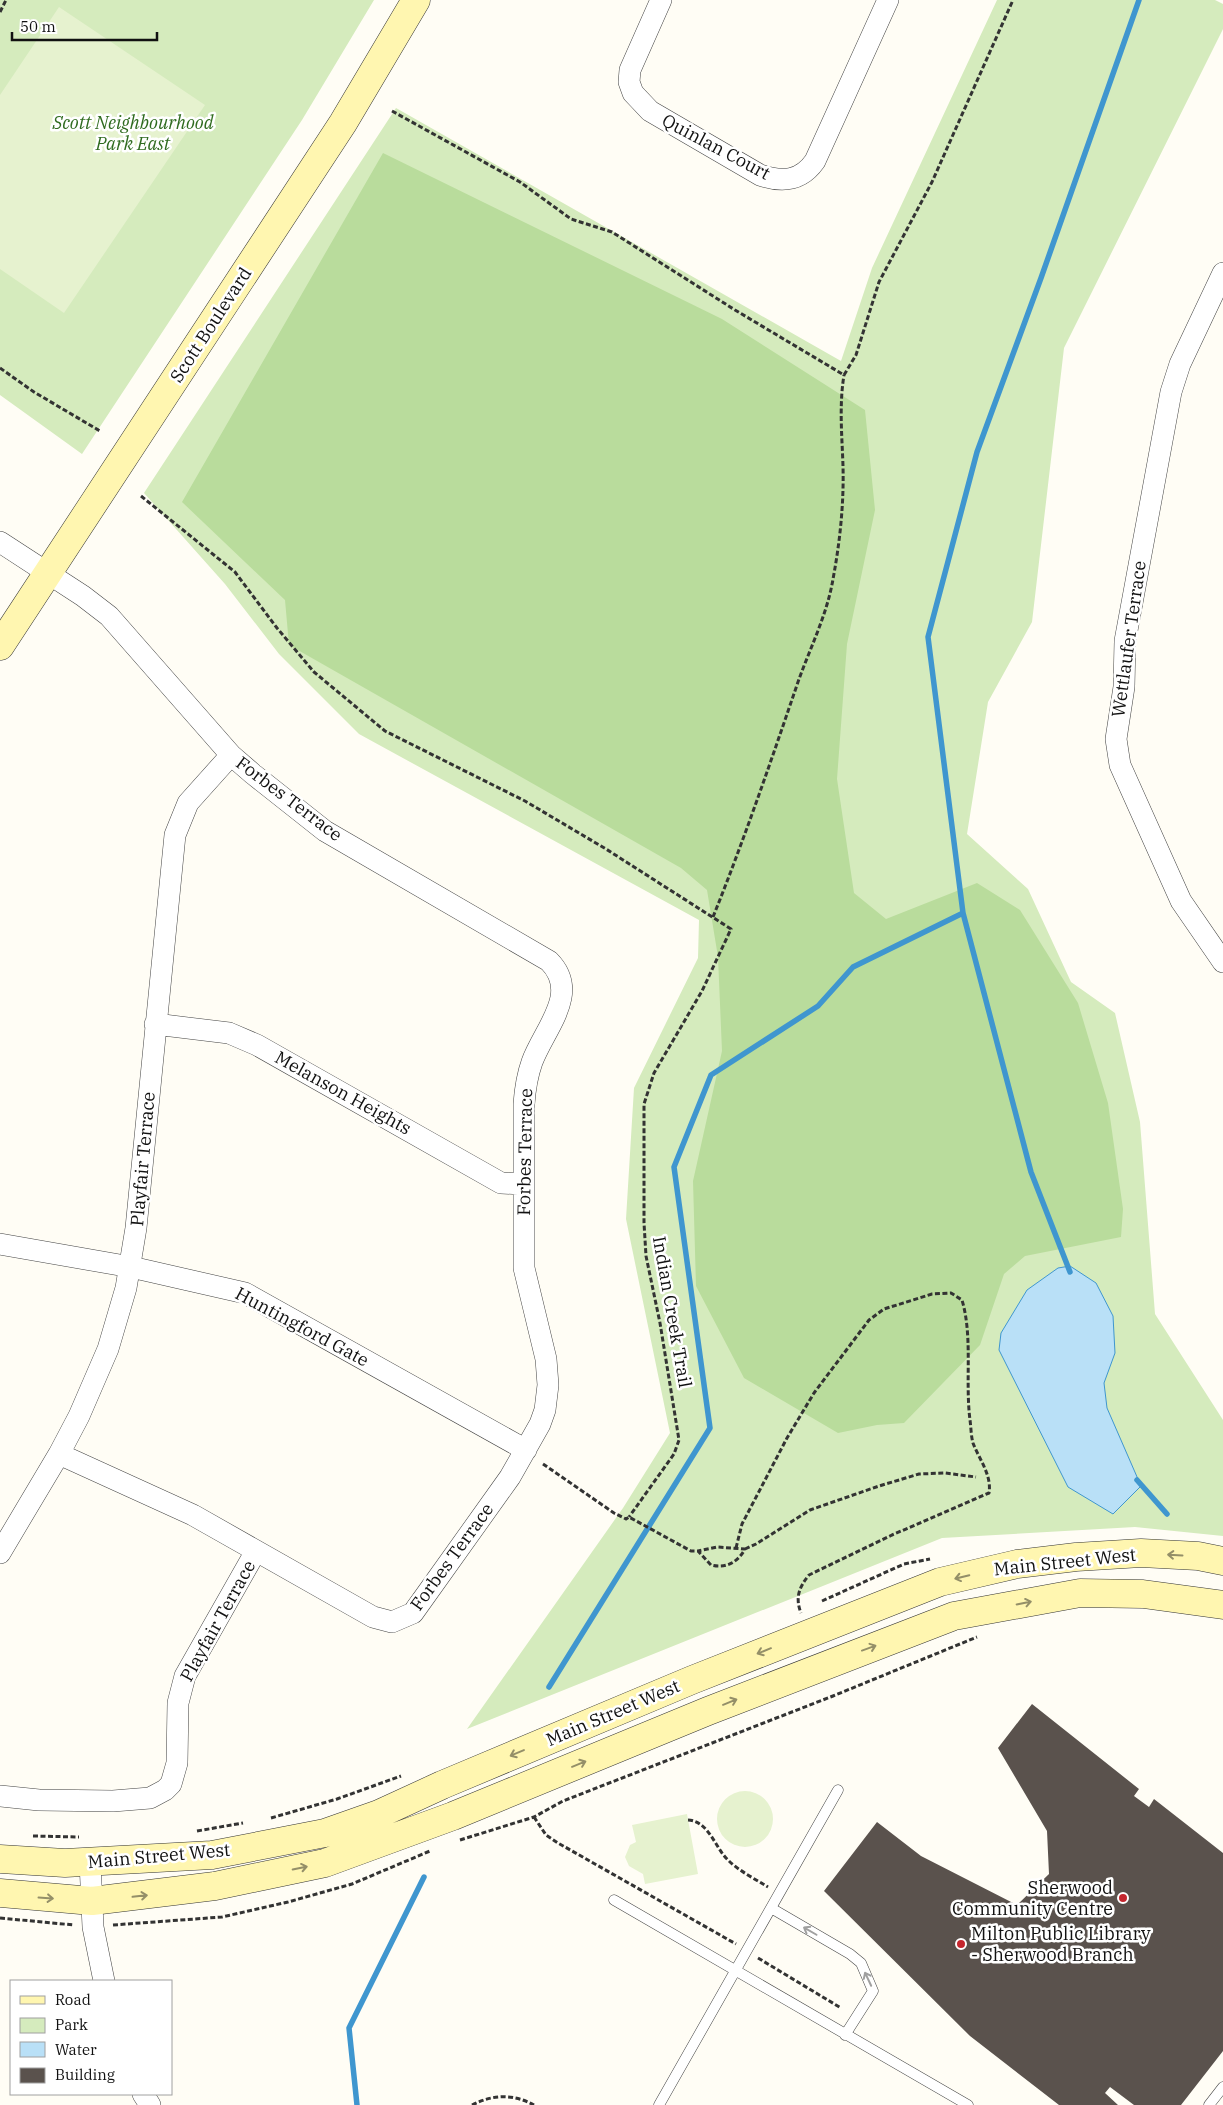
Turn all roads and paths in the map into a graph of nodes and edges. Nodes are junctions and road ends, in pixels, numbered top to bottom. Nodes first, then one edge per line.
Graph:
1 (6, 0) edge
2 (416, 0) edge
3 (662, 0) edge
4 (888, 0) edge
5 (1013, 0) edge
6 (0, 12) edge
7 (392, 111) dead end
8 (1223, 273) edge
9 (0, 368) edge
10 (844, 375) junction
11 (100, 431) dead end
12 (141, 496) dead end
13 (0, 542) edge
14 (47, 573) junction
15 (0, 646) edge
16 (231, 755) junction
17 (713, 917) junction
18 (1222, 956) edge
19 (155, 1024) junction
20 (523, 1184) junction
21 (0, 1244) edge
22 (131, 1267) junction
23 (526, 1450) junction
24 (59, 1454) junction
25 (543, 1464) dead end
26 (976, 1477) dead end
27 (629, 1517) junction
28 (736, 1548) junction
29 (745, 1549) junction
30 (256, 1551) junction
31 (698, 1552) junction
32 (0, 1553) edge
33 (1223, 1561) edge
34 (1223, 1604) edge
35 (810, 1633) junction
36 (838, 1790) dead end
37 (0, 1796) edge
38 (534, 1816) dead end
39 (688, 1820) dead end
40 (0, 1859) edge
41 (90, 1862) junction
42 (0, 1893) edge
43 (779, 1894) junction
44 (614, 1900) dead end
45 (92, 1901) junction
46 (770, 1908) junction
47 (747, 1950) junction
48 (735, 1972) junction
49 (104, 1980) edge
50 (841, 2008) dead end
51 (846, 2035) junction
52 (1223, 2087) edge
53 (472, 2105) edge
54 (534, 2105) edge
55 (659, 2105) edge
56 (968, 2105) edge
57 (1209, 2105) edge

1 - 6 path
2 - 14 main road, Scott Boulevard
3 - 4 street, Quinlan Court
5 - 10 path
7 - 10 path
8 - 18 street, Wettlaufer Terrace
9 - 11 path
10 - 17 path
12 - 17 path
13 - 14 street, Forbes Terrace
14 - 15 main road, Scott Boulevard
14 - 16 street, Forbes Terrace
16 - 19 street, Playfair Terrace
16 - 20 street, Forbes Terrace
17 - 27 path, Indian Creek Trail
19 - 20 street, Melanson Heights
19 - 22 street, Playfair Terrace
20 - 23 street, Forbes Terrace
21 - 22 street, Huntingford Gate
22 - 23 street, Huntingford Gate
22 - 24 street, Playfair Terrace
23 - 30 street, Forbes Terrace
24 - 30 street, Forbes Terrace
24 - 32 street, Playfair Terrace
25 - 27 path
26 - 29 path
27 - 31 path
28 - 29 path
28 - 31 path
28 - 35 path
29 - 31 path
30 - 37 street, Playfair Terrace
33 -> 35 main road, Main Street West
45 -> 34 main road, Main Street West
35 -> 41 main road, Main Street West
36 - 43 lane
38 - 47 path
39 - 43 path
40 - 41 main road, Main Street West
41 - 45 street
42 -> 45 main road, Main Street West
43 - 46 lane
44 - 48 lane
45 - 49 street
46 - 47 lane
51 -> 46 lane
47 - 48 lane
47 - 50 path
48 - 51 lane
48 - 55 lane
51 - 56 lane
52 - 57 lane
53 - 54 path

